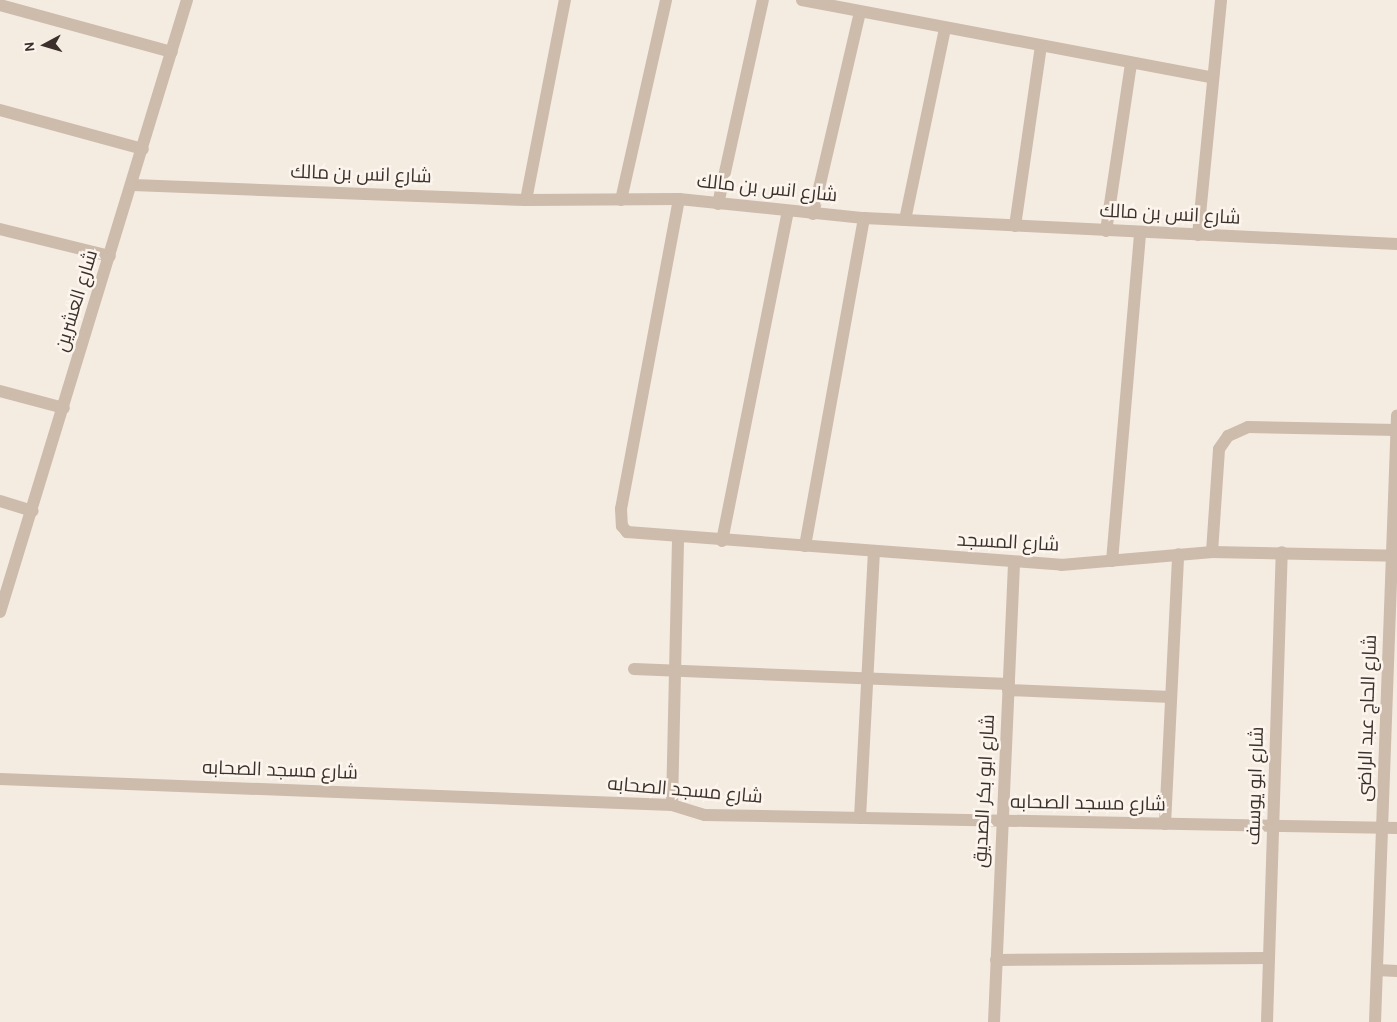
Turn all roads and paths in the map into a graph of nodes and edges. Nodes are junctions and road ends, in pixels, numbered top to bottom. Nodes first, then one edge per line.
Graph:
1 (187, 0) edge
2 (565, 0) edge
3 (666, 0) edge
4 (763, 0) edge
5 (802, 0) edge
6 (1221, 0) edge
7 (828, 3) edge
8 (0, 5) edge
9 (860, 12) junction
10 (945, 28) junction
11 (1041, 46) junction
12 (172, 52) junction
13 (1131, 62) junction
14 (1214, 78) junction
15 (0, 110) edge
16 (144, 149) junction
17 (133, 185) junction
18 (679, 199) junction
19 (526, 200) junction
20 (621, 200) junction
21 (718, 204) junction
22 (788, 212) junction
23 (813, 214) junction
24 (864, 218) junction
25 (905, 220) junction
26 (1016, 226) junction
27 (0, 229) edge
28 (1106, 230) junction
29 (1140, 232) junction
30 (1198, 235) junction
31 (1397, 244) edge
32 (110, 256) junction
33 (0, 391) edge
34 (64, 408) junction
35 (1397, 415) edge
36 (1397, 430) edge
37 (0, 501) edge
38 (33, 511) junction
39 (678, 537) junction
40 (722, 541) junction
41 (805, 546) junction
42 (1212, 552) junction
43 (1282, 552) junction
44 (874, 553) junction
45 (1178, 554) junction
46 (1395, 556) edge
47 (1014, 562) junction
48 (1112, 562) junction
49 (0, 612) edge
50 (634, 669) dead end
51 (675, 671) junction
52 (868, 678) junction
53 (1008, 687) junction
54 (1171, 697) junction
55 (0, 779) edge
56 (672, 805) junction
57 (860, 818) junction
58 (1002, 821) junction
59 (1165, 824) junction
60 (1273, 828) junction
61 (1383, 828) junction
62 (1397, 828) edge
63 (1269, 958) junction
64 (996, 960) junction
65 (1377, 970) junction
66 (1397, 971) edge
67 (994, 1022) edge
68 (1267, 1022) edge
69 (1376, 1022) edge

1 - 12 street, شارع العشرين
2 - 19 street
3 - 20 street
4 - 21 street
5 - 7 street
6 - 14 street
7 - 9 street
8 - 12 street
9 - 10 street
9 - 23 street
10 - 11 street
10 - 25 street
11 - 13 street
11 - 26 street
12 - 16 street, شارع العشرين
13 - 14 street
13 - 28 street
14 - 30 street
15 - 16 street
16 - 17 street, شارع العشرين
17 - 19 street, شارع انس بن مالك
17 - 32 street, شارع العشرين
18 - 20 street, شارع انس بن مالك
18 - 21 street, شارع انس بن مالك
18 - 39 street, شارع المسجد
19 - 20 street, شارع انس بن مالك
21 - 22 street, شارع انس بن مالك
22 - 23 street, شارع انس بن مالك
22 - 40 street
23 - 24 street, شارع انس بن مالك
24 - 25 street, شارع انس بن مالك
24 - 41 street
25 - 26 street, شارع انس بن مالك
26 - 28 street, شارع انس بن مالك
27 - 32 street
28 - 29 street, شارع انس بن مالك
29 - 30 street, شارع انس بن مالك
29 - 48 street
30 - 31 street, شارع انس بن مالك
32 - 34 street, شارع العشرين
33 - 34 street
34 - 38 street, شارع العشرين
35 - 36 street, شارع الحاج عبد الراضى
36 - 42 street
36 - 46 street, شارع الحاج عبد الراضى
37 - 38 street
38 - 49 street, شارع العشرين
39 - 40 street, شارع المسجد
39 - 51 street
40 - 41 street, شارع المسجد
41 - 44 street, شارع المسجد
42 - 43 street, شارع المسجد
42 - 45 street, شارع المسجد
43 - 46 street, شارع المسجد
43 - 60 street, شارع ابو يوسف
44 - 47 street, شارع المسجد
44 - 52 street
45 - 48 street, شارع المسجد
45 - 54 street
46 - 61 street, شارع الحاج عبد الراضى
47 - 48 street, شارع المسجد
47 - 53 street, شارع ابو بكر الصديق
50 - 51 street
51 - 52 street
51 - 56 street
52 - 53 street
52 - 57 street
53 - 54 street
53 - 58 street, شارع ابو بكر الصديق
54 - 59 street
55 - 56 street, شارع مسجد الصحابه
56 - 57 street, شارع مسجد الصحابه
57 - 58 street, شارع مسجد الصحابه
58 - 59 street, شارع مسجد الصحابه
58 - 64 street, شارع ابو بكر الصديق
59 - 60 street, شارع مسجد الصحابه
60 - 61 street, شارع مسجد الصحابه
60 - 63 street, شارع ابو يوسف
61 - 62 street, شارع مسجد الصحابه
61 - 65 street, شارع الحاج عبد الراضى
63 - 64 street
63 - 68 street, شارع ابو يوسف
64 - 67 street, شارع ابو بكر الصديق
65 - 66 street
65 - 69 street, شارع الحاج عبد الراضى

